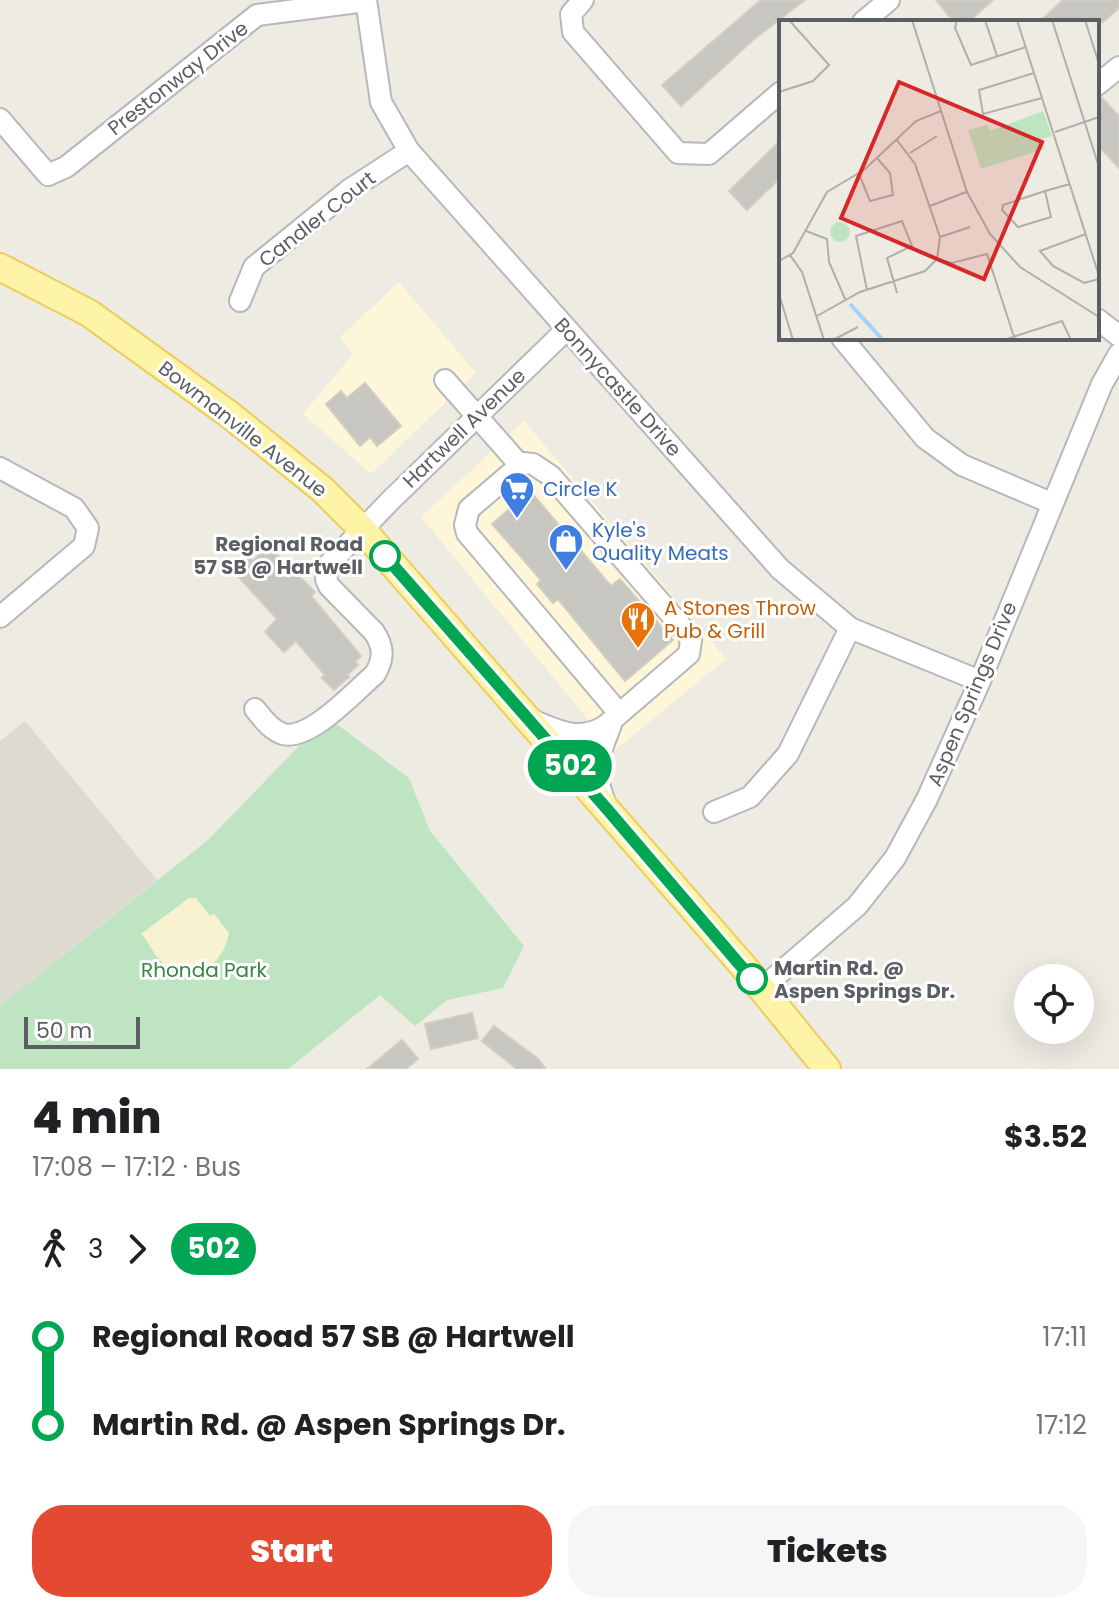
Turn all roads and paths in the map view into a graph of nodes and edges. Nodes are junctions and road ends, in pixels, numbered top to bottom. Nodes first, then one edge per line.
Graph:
1 (366, 0) edge
2 (583, 0) edge
3 (889, 0) edge
4 (865, 20) edge
5 (1119, 67) edge
6 (1099, 83) edge
7 (779, 94) edge
8 (0, 119) edge
9 (409, 151) junction
10 (0, 267) edge
11 (240, 301) dead end
12 (1099, 321) edge
13 (567, 329) junction
14 (1119, 336) edge
15 (844, 340) edge
16 (1119, 354) edge
17 (445, 380) dead end
18 (475, 417) junction
19 (519, 464) junction
20 (0, 468) edge
21 (1051, 503) junction
22 (362, 529) junction
23 (0, 617) edge
24 (850, 628) junction
25 (980, 681) junction
26 (255, 709) dead end
27 (616, 716) junction
28 (528, 718) junction
29 (607, 809) junction
30 (714, 812) dead end
31 (760, 990) junction
32 (827, 1069) edge

1 - 8 street, Prestonway Drive
1 - 9 street, Bonnycastle Drive
2 - 7 street
3 - 4 street
5 - 6 street
9 - 11 street, Candler Court
9 - 13 street, Bonnycastle Drive
10 - 22 main road, Bowmanville Avenue
12 - 14 street
13 - 18 street, Hartwell Avenue
13 - 24 street, Bonnycastle Drive
15 - 21 street
16 - 21 street, Aspen Springs Drive
17 - 18 street
18 - 19 street
18 - 22 street, Hartwell Avenue
19 - 27 street
19 - 27 street
20 - 23 street
21 - 25 street, Aspen Springs Drive
22 - 26 street, Hartwell Avenue
22 - 28 main road, Bowmanville Avenue
24 - 25 street, Bonnycastle Drive
24 - 30 street
25 - 31 street, Aspen Springs Drive
27 - 28 street
27 - 29 street
28 - 29 main road, Bowmanville Avenue
29 - 31 main road, Bowmanville Avenue
31 - 32 main road, Bowmanville Avenue

